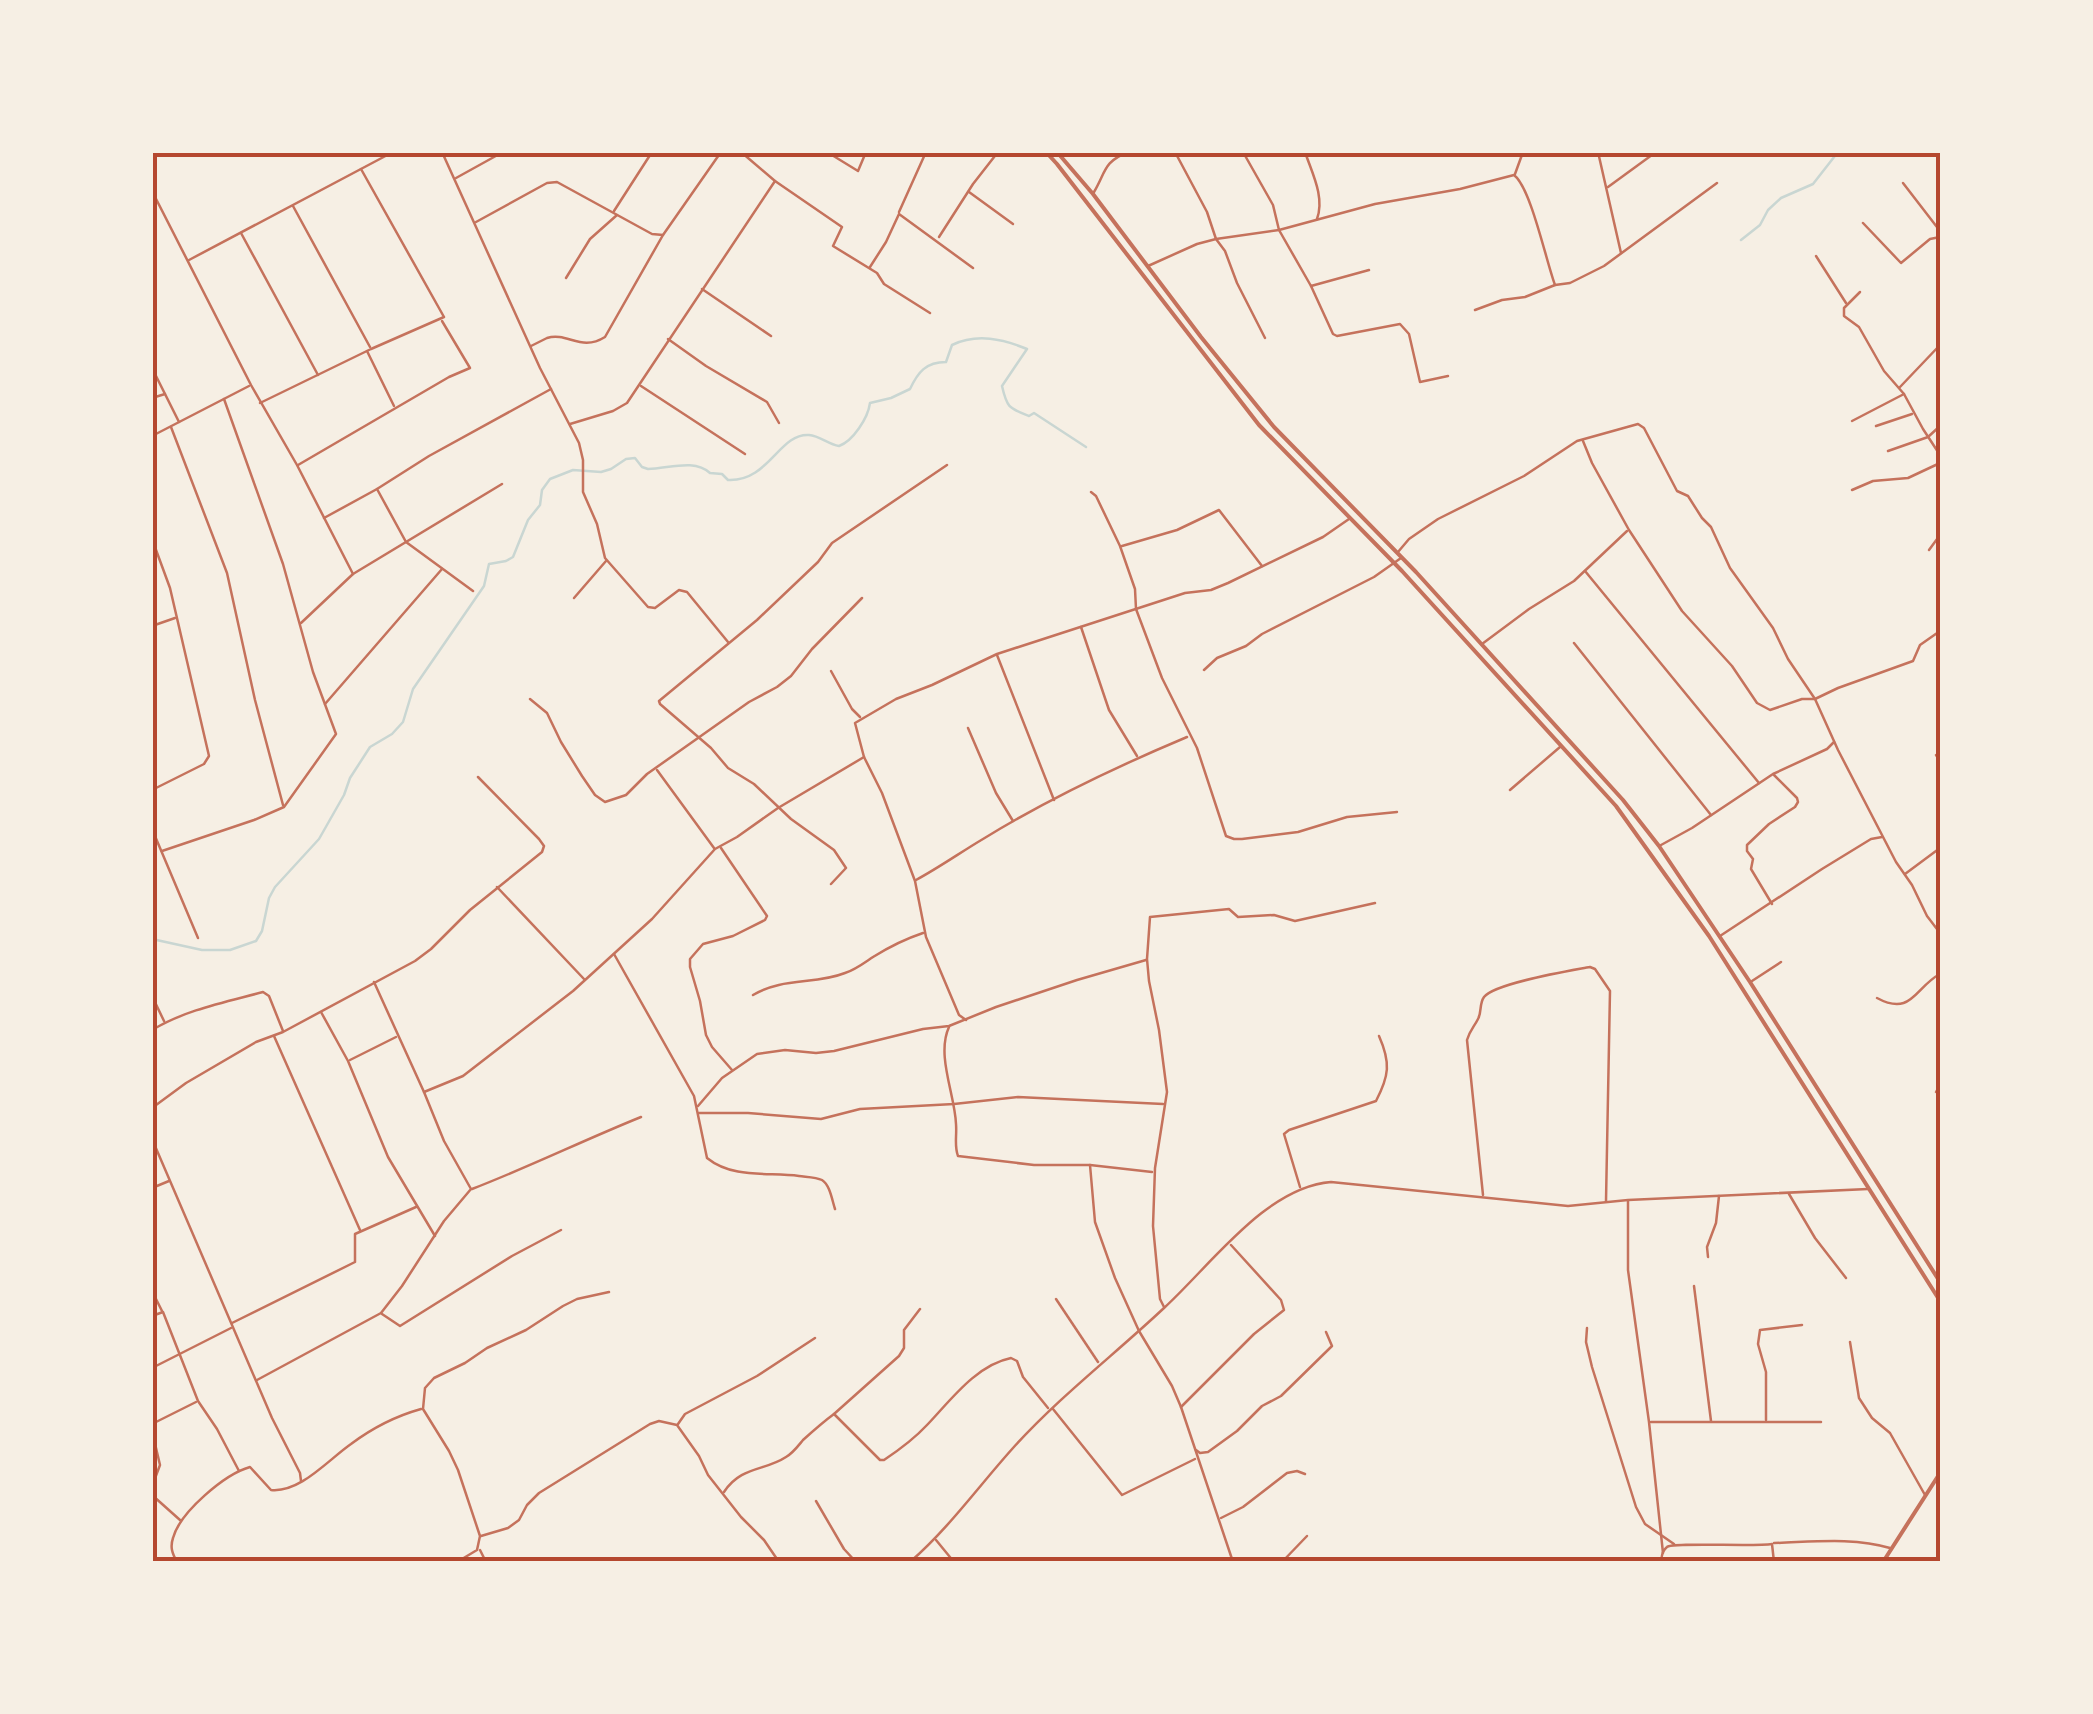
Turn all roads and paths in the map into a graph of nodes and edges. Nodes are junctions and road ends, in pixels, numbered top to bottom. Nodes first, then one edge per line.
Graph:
1 (394, 152) edge
2 (442, 152) edge
3 (503, 152) edge
4 (652, 152) edge
5 (721, 152) edge
6 (741, 152) edge
7 (827, 152) edge
8 (866, 152) edge
9 (926, 152) edge
10 (998, 152) edge
11 (1046, 152) edge
12 (1056, 152) edge
13 (1128, 152) edge
14 (1176, 152) edge
15 (1243, 152) edge
16 (1305, 152) edge
17 (1598, 152) edge
18 (1656, 152) edge
19 (1522, 154) edge
20 (361, 170) junction
21 (1514, 175) junction
22 (455, 178) junction
23 (776, 181) junction
24 (1717, 183) dead end
25 (1903, 183) dead end
26 (1606, 188) junction
27 (968, 191) junction
28 (152, 192) edge
29 (1093, 194) junction
30 (293, 206) junction
31 (615, 214) junction
32 (898, 214) junction
33 (1317, 220) junction
34 (475, 223) junction
35 (1863, 223) dead end
36 (1013, 224) dead end
37 (1279, 230) junction
38 (1940, 231) edge
39 (242, 233) junction
40 (652, 234) junction
41 (664, 234) junction
42 (1940, 237) edge
43 (1216, 239) junction
44 (937, 240) junction
45 (1126, 240) junction
46 (1120, 246) junction
47 (654, 250) junction
48 (1621, 254) junction
49 (1816, 256) dead end
50 (188, 261) junction
51 (1147, 267) junction
52 (974, 268) dead end
53 (869, 269) junction
54 (1369, 270) dead end
55 (566, 278) dead end
56 (1311, 286) junction
57 (1555, 286) junction
58 (702, 289) junction
59 (1860, 292) dead end
60 (1847, 304) junction
61 (1475, 310) dead end
62 (930, 313) dead end
63 (442, 320) junction
64 (772, 336) dead end
65 (1266, 338) dead end
66 (668, 339) junction
67 (1940, 344) edge
68 (530, 347) junction
69 (369, 350) junction
70 (152, 368) edge
71 (318, 376) junction
72 (1448, 376) dead end
73 (250, 385) junction
74 (639, 385) junction
75 (1899, 388) junction
76 (551, 390) junction
77 (166, 394) junction
78 (1904, 394) junction
79 (152, 398) edge
80 (224, 399) junction
81 (260, 403) junction
82 (395, 408) junction
83 (1914, 414) junction
84 (1852, 421) dead end
85 (179, 423) junction
86 (568, 424) junction
87 (780, 424) dead end
88 (1876, 426) dead end
89 (1940, 426) edge
90 (171, 427) junction
91 (152, 436) edge
92 (1928, 437) junction
93 (1582, 439) junction
94 (1888, 452) dead end
95 (745, 454) dead end
96 (1940, 456) edge
97 (1940, 463) edge
98 (947, 465) dead end
99 (297, 466) junction
100 (502, 484) dead end
101 (376, 490) junction
102 (1852, 490) dead end
103 (1092, 492) dead end
104 (1350, 518) junction
105 (323, 519) junction
106 (1628, 530) junction
107 (1940, 535) edge
108 (152, 539) edge
109 (406, 542) junction
110 (1120, 546) junction
111 (1929, 550) dead end
112 (1399, 555) junction
113 (606, 561) junction
114 (1394, 563) junction
115 (1262, 566) junction
116 (442, 569) junction
117 (1585, 571) junction
118 (353, 574) junction
119 (473, 591) dead end
120 (574, 598) dead end
121 (862, 598) dead end
122 (1136, 608) junction
123 (177, 617) junction
124 (300, 624) junction
125 (1081, 625) junction
126 (152, 626) edge
127 (1940, 631) edge
128 (728, 642) junction
129 (1574, 642) dead end
130 (1482, 644) junction
131 (997, 654) junction
132 (1204, 670) dead end
133 (831, 672) dead end
134 (530, 699) dead end
135 (1815, 699) junction
136 (324, 705) junction
137 (861, 718) junction
138 (968, 728) dead end
139 (1190, 736) junction
140 (700, 738) junction
141 (1834, 741) junction
142 (1561, 746) junction
143 (1827, 749) junction
144 (1838, 750) junction
145 (1936, 755) dead end
146 (1585, 756) junction
147 (864, 757) junction
148 (1138, 758) junction
149 (1940, 761) edge
150 (1576, 762) junction
151 (657, 769) junction
152 (1774, 774) junction
153 (478, 778) dead end
154 (1759, 783) junction
155 (152, 790) edge
156 (1510, 790) dead end
157 (1054, 800) junction
158 (284, 807) junction
159 (778, 808) junction
160 (1397, 812) dead end
161 (1711, 815) junction
162 (1014, 822) junction
163 (152, 828) edge
164 (1883, 837) junction
165 (1659, 846) junction
166 (718, 848) junction
167 (1940, 848) edge
168 (162, 851) junction
169 (1904, 874) junction
170 (915, 881) junction
171 (831, 884) dead end
172 (497, 887) junction
173 (1374, 903) dead end
174 (1772, 904) junction
175 (925, 932) junction
176 (1940, 933) edge
177 (1720, 936) junction
178 (198, 938) dead end
179 (614, 954) junction
180 (1148, 960) junction
181 (1781, 962) dead end
182 (1940, 974) edge
183 (585, 980) junction
184 (374, 982) junction
185 (1750, 982) junction
186 (152, 996) edge
187 (753, 996) dead end
188 (1877, 998) dead end
189 (320, 1011) junction
190 (959, 1015) junction
191 (966, 1020) junction
192 (164, 1023) junction
193 (956, 1023) junction
194 (949, 1026) junction
195 (152, 1030) edge
196 (283, 1032) junction
197 (274, 1035) junction
198 (398, 1036) junction
199 (1379, 1036) dead end
200 (348, 1061) junction
201 (732, 1070) junction
202 (1811, 1078) junction
203 (1802, 1083) junction
204 (1940, 1086) edge
205 (424, 1092) junction
206 (1936, 1092) dead end
207 (954, 1104) junction
208 (1165, 1104) junction
209 (698, 1106) junction
210 (152, 1108) edge
211 (699, 1113) junction
212 (641, 1118) dead end
213 (152, 1139) edge
214 (1090, 1164) junction
215 (1153, 1171) junction
216 (169, 1181) junction
217 (152, 1188) edge
218 (1301, 1188) junction
219 (471, 1189) junction
220 (1869, 1189) junction
221 (1789, 1193) junction
222 (1483, 1196) junction
223 (1719, 1196) junction
224 (1628, 1200) junction
225 (1606, 1202) junction
226 (417, 1207) junction
227 (836, 1208) dead end
228 (561, 1230) dead end
229 (360, 1231) junction
230 (435, 1236) junction
231 (1230, 1244) junction
232 (1708, 1257) dead end
233 (1846, 1278) dead end
234 (1940, 1282) edge
235 (1694, 1286) dead end
236 (152, 1291) edge
237 (609, 1292) dead end
238 (1056, 1298) dead end
239 (1940, 1301) edge
240 (1164, 1308) junction
241 (920, 1309) dead end
242 (163, 1312) junction
243 (381, 1313) junction
244 (152, 1316) edge
245 (233, 1325) junction
246 (1802, 1325) dead end
247 (1587, 1328) dead end
248 (1138, 1330) junction
249 (1326, 1332) dead end
250 (815, 1338) dead end
251 (1850, 1342) dead end
252 (179, 1354) junction
253 (1099, 1364) junction
254 (152, 1368) edge
255 (257, 1380) junction
256 (198, 1401) junction
257 (1181, 1407) junction
258 (422, 1409) junction
259 (1051, 1409) junction
260 (834, 1414) junction
261 (1649, 1422) junction
262 (1711, 1422) junction
263 (1766, 1422) junction
264 (1820, 1422) dead end
265 (152, 1424) edge
266 (677, 1425) junction
267 (152, 1431) edge
268 (1195, 1450) junction
269 (1198, 1458) junction
270 (239, 1471) junction
271 (1940, 1472) edge
272 (300, 1473) junction
273 (311, 1474) junction
274 (1304, 1474) dead end
275 (154, 1481) edge
276 (301, 1481) junction
277 (714, 1484) junction
278 (729, 1484) junction
279 (722, 1494) junction
280 (154, 1496) edge
281 (1926, 1496) junction
282 (816, 1501) dead end
283 (1220, 1519) junction
284 (181, 1521) junction
285 (480, 1536) junction
286 (1307, 1536) dead end
287 (1661, 1536) junction
288 (934, 1539) junction
289 (1674, 1544) junction
290 (1772, 1544) junction
291 (479, 1548) junction
292 (1892, 1548) junction
293 (1662, 1553) junction
294 (176, 1562) edge
295 (456, 1562) edge
296 (486, 1562) edge
297 (779, 1562) edge
298 (856, 1562) edge
299 (910, 1562) edge
300 (954, 1562) edge
301 (1233, 1562) edge
302 (1282, 1562) edge
303 (1661, 1562) edge
304 (1774, 1562) edge
305 (1884, 1562) edge

1 - 20 street
2 - 22 street
3 - 22 street
4 - 31 street
5 - 41 street
6 - 23 street
7 - 8 street
9 - 32 street
10 - 27 street
11 - 46 street
12 - 29 street
13 - 29 street
14 - 43 street
15 - 37 street
16 - 33 street
17 - 26 street
18 - 26 street
19 - 21 street
20 - 30 street
20 - 63 street
21 - 33 street
21 - 57 street
22 - 34 street
23 - 53 street
23 - 58 street
24 - 48 street
25 - 38 street
26 - 48 street
27 - 36 street
27 - 44 street
28 - 50 street
29 - 45 street
30 - 39 street
30 - 69 street
31 - 34 street
31 - 40 street
31 - 55 street
32 - 44 street
32 - 53 street
33 - 37 street
34 - 68 street
35 - 42 street
37 - 43 street
37 - 56 street
39 - 50 street
39 - 71 street
40 - 41 street
40 - 47 street
41 - 47 street
43 - 51 street
43 - 65 street
44 - 52 street
45 - 46 street
45 - 51 street
46 - 104 street
47 - 68 street
48 - 57 street
49 - 60 street
50 - 73 street
51 - 112 street
53 - 62 street
54 - 56 street
56 - 72 street
57 - 61 street
58 - 64 street
58 - 66 street
59 - 60 street
60 - 75 street
63 - 69 street
63 - 82 street
66 - 74 street
66 - 87 street
67 - 75 street
68 - 76 street
69 - 71 street
69 - 82 street
70 - 77 street
71 - 81 street
73 - 80 street
73 - 81 street
74 - 86 street
74 - 95 street
75 - 78 street
76 - 86 street
76 - 101 street
77 - 79 street
77 - 85 street
78 - 83 street
78 - 84 street
80 - 85 street
80 - 124 street
81 - 99 street
82 - 99 street
83 - 88 street
83 - 92 street
85 - 90 street
86 - 113 street
89 - 92 street
90 - 91 street
90 - 158 street
92 - 94 street
92 - 96 street
93 - 106 street
93 - 112 street
93 - 135 street
97 - 102 street
98 - 128 street
99 - 105 street
100 - 109 street
101 - 105 street
101 - 109 street
103 - 110 street
104 - 114 street
104 - 115 street
105 - 118 street
106 - 117 street
106 - 135 street
107 - 111 street
108 - 123 street
109 - 116 street
109 - 118 street
110 - 115 street
110 - 122 street
112 - 114 street
112 - 130 street
113 - 120 street
113 - 128 street
114 - 132 street
114 - 142 street
115 - 122 street
116 - 119 street
116 - 136 street
117 - 130 street
117 - 154 street
118 - 124 street
121 - 140 street
122 - 125 street
122 - 139 street
123 - 126 street
123 - 155 street
124 - 136 street
125 - 131 street
125 - 148 street
127 - 135 street
128 - 140 street
129 - 161 street
130 - 146 street
131 - 137 street
131 - 157 street
133 - 137 street
134 - 151 street
135 - 141 street
136 - 158 street
137 - 147 street
138 - 162 street
139 - 148 street
139 - 160 street
140 - 151 street
140 - 159 street
141 - 143 street
141 - 144 street
142 - 150 street
142 - 156 street
143 - 144 street
143 - 152 street
144 - 164 street
145 - 149 street
146 - 150 street
146 - 165 street
147 - 159 street
147 - 170 street
148 - 157 street
150 - 203 street
151 - 166 street
152 - 154 street
152 - 174 street
153 - 172 street
154 - 161 street
157 - 162 street
158 - 168 street
159 - 166 street
159 - 171 street
161 - 165 street
162 - 170 street
163 - 168 street
164 - 169 street
164 - 174 street
165 - 177 street
166 - 179 street
166 - 201 street
167 - 169 street
168 - 178 street
169 - 176 street
170 - 175 street
172 - 183 street
172 - 184 street
173 - 180 street
174 - 177 street
175 - 187 street
175 - 190 street
177 - 185 street
179 - 183 street
179 - 209 street
180 - 191 street
180 - 208 street
181 - 185 street
182 - 188 street
183 - 205 street
184 - 189 street
184 - 198 street
185 - 202 street
186 - 192 street
189 - 196 street
189 - 200 street
190 - 191 street
190 - 193 street
191 - 193 street
192 - 195 street
192 - 196 street
193 - 194 street
194 - 201 street
194 - 207 street
196 - 197 street
197 - 210 street
197 - 229 street
198 - 200 street
198 - 205 street
199 - 218 street
200 - 226 street
201 - 209 street
202 - 203 street
202 - 234 street
203 - 220 street
204 - 206 street
205 - 219 street
207 - 208 street
207 - 211 street
207 - 214 street
208 - 215 street
209 - 211 street
211 - 227 street
212 - 219 street
213 - 216 street
214 - 215 street
214 - 248 street
215 - 240 street
216 - 217 street
216 - 245 street
218 - 222 street
218 - 231 street
219 - 230 street
220 - 221 street
220 - 239 street
221 - 223 street
221 - 233 street
222 - 225 street
222 - 225 street
223 - 224 street
223 - 232 street
224 - 225 street
224 - 261 street
226 - 229 street
226 - 230 street
228 - 243 street
229 - 245 street
230 - 243 street
231 - 240 street
231 - 257 street
235 - 262 street
236 - 242 street
237 - 258 street
238 - 253 street
240 - 248 street
241 - 260 street
242 - 244 street
242 - 252 street
243 - 255 street
245 - 252 street
245 - 255 street
246 - 263 street
247 - 287 street
248 - 253 street
248 - 257 street
249 - 268 street
250 - 266 street
251 - 281 street
252 - 254 street
252 - 256 street
253 - 259 street
255 - 272 street
256 - 265 street
256 - 270 street
257 - 268 street
258 - 273 street
258 - 285 street
259 - 260 street
259 - 269 street
259 - 288 street
260 - 278 street
261 - 262 street
261 - 287 street
262 - 263 street
263 - 264 street
266 - 277 street
266 - 285 street
267 - 275 street
268 - 269 street
269 - 283 street
270 - 276 street
270 - 284 street
271 - 281 street
272 - 273 street
272 - 276 street
273 - 276 street
274 - 283 street
275 - 280 street
277 - 278 street
277 - 279 street
278 - 279 street
279 - 297 street
280 - 284 street
281 - 292 street
282 - 298 street
283 - 301 street
284 - 294 street
285 - 291 street
286 - 302 street
287 - 289 street
287 - 293 street
288 - 299 street
288 - 300 street
289 - 290 street
289 - 293 street
290 - 292 street
290 - 304 street
291 - 295 street
291 - 296 street
292 - 305 street
293 - 303 street

